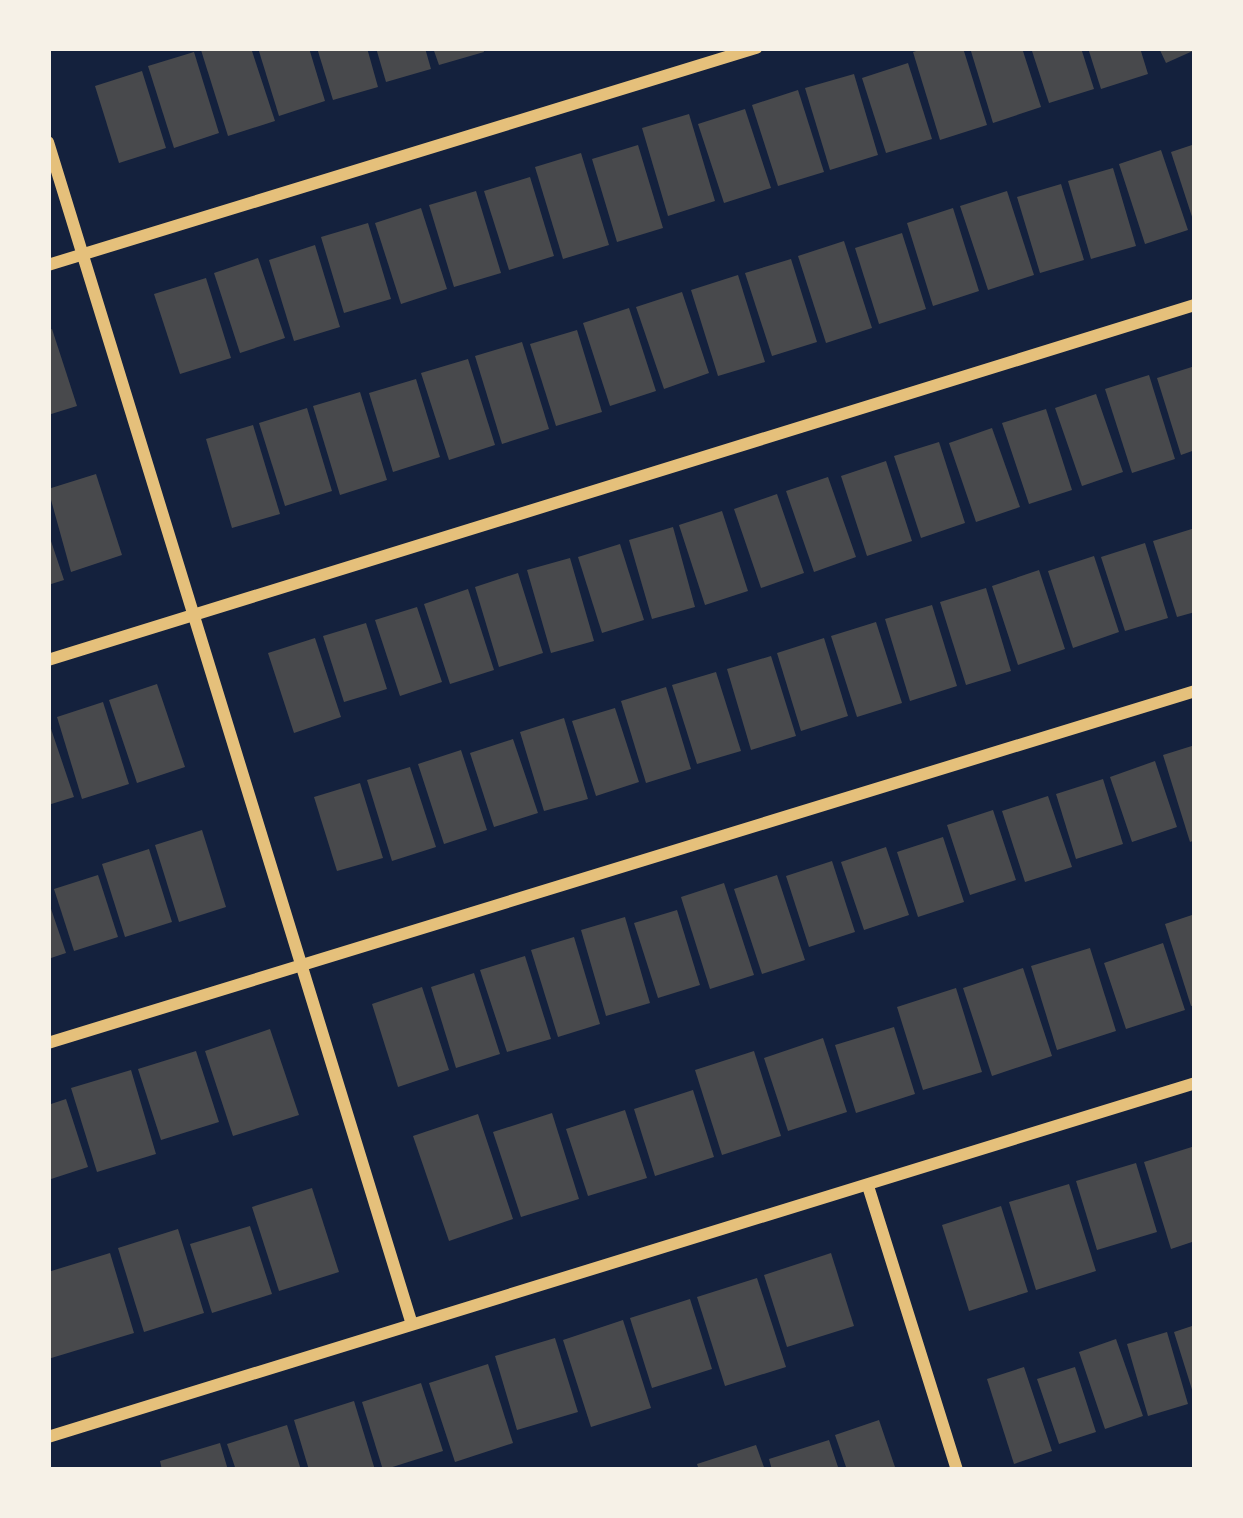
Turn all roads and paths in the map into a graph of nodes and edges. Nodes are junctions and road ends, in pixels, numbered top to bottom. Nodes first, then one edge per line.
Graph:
1 (756, 48) edge
2 (48, 142) edge
3 (83, 254) junction
4 (48, 265) edge
5 (1195, 305) edge
6 (193, 615) junction
7 (48, 660) edge
8 (1195, 692) edge
9 (302, 968) junction
10 (48, 1043) edge
11 (1195, 1083) edge
12 (868, 1186) junction
13 (411, 1321) junction
14 (48, 1437) edge
15 (957, 1470) edge

1 - 3 street
2 - 3 street
3 - 4 street
3 - 6 street
5 - 6 street
6 - 7 street
6 - 9 street
8 - 9 street
9 - 10 street
9 - 13 street
11 - 12 street
12 - 13 street
12 - 15 street
13 - 14 street

